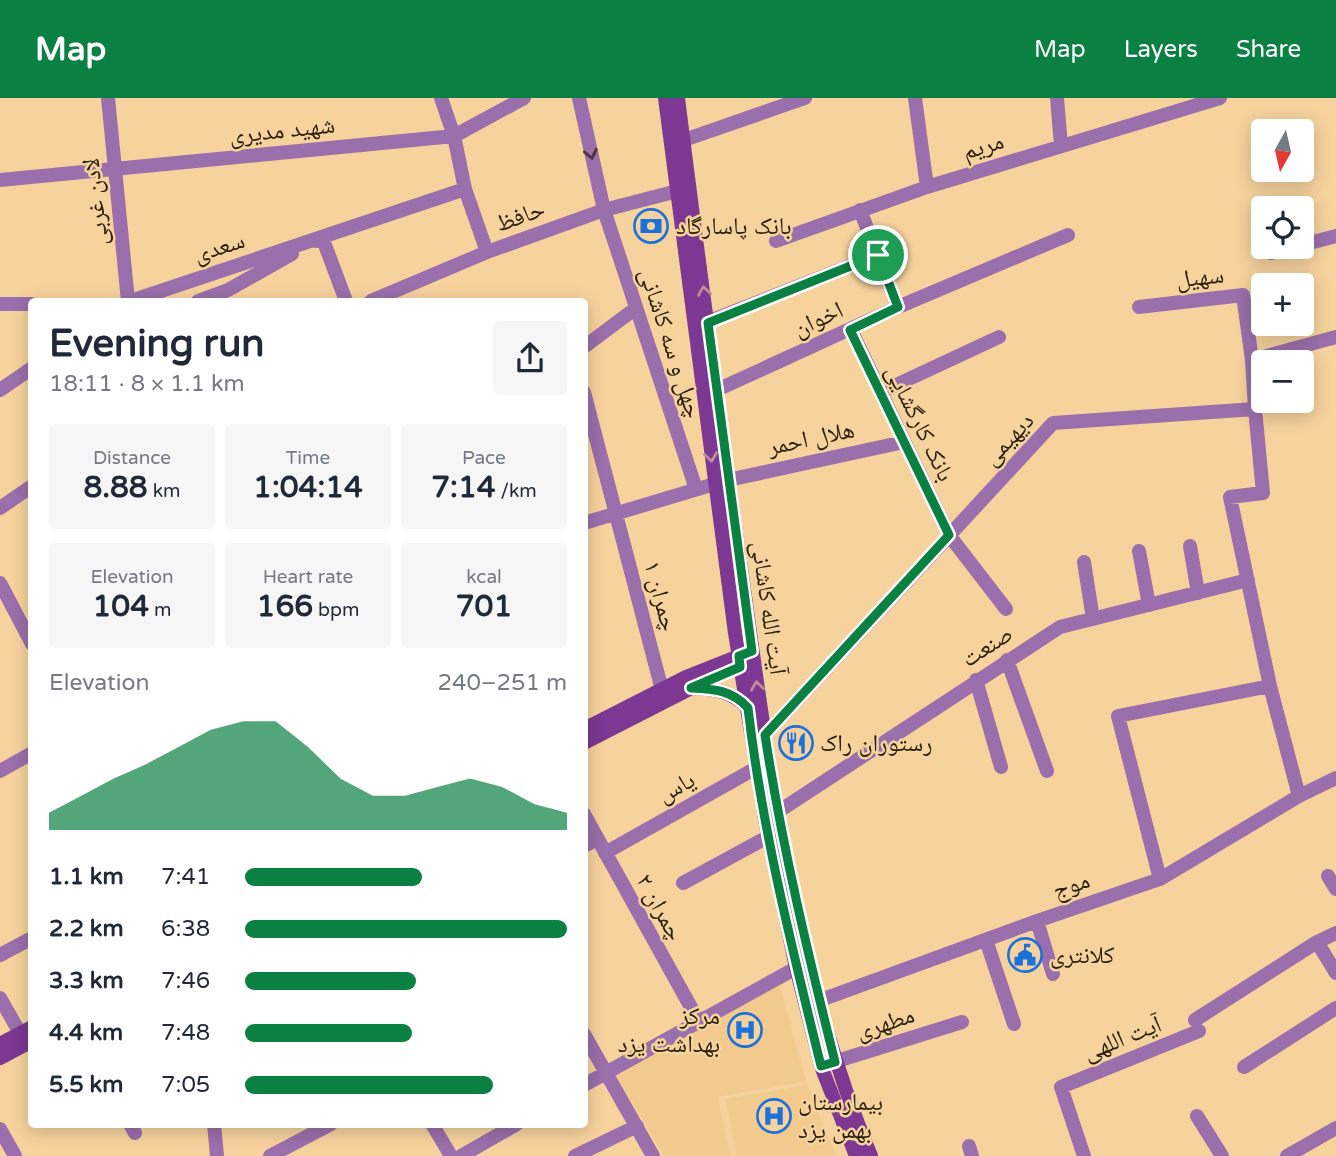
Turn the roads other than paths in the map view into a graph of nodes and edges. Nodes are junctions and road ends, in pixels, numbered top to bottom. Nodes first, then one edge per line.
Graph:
1 (108, 98) edge
2 (440, 98) edge
3 (524, 98) edge
4 (579, 98) edge
5 (665, 98) edge
6 (678, 98) edge
7 (804, 98) edge
8 (915, 98) edge
9 (1057, 98) edge
10 (1220, 98) edge
11 (454, 135) junction
12 (684, 140) junction
13 (1061, 146) junction
14 (114, 169) junction
15 (0, 180) edge
16 (927, 187) junction
17 (683, 188) junction
18 (465, 189) junction
19 (604, 210) junction
20 (860, 210) junction
21 (1068, 235) dead end
22 (1336, 236) edge
23 (322, 237) junction
24 (776, 241) dead end
25 (1314, 242) edge
26 (487, 252) junction
27 (878, 255) junction
28 (221, 271) junction
29 (230, 295) edge
30 (129, 298) edge
31 (138, 298) edge
32 (344, 298) edge
33 (378, 298) edge
34 (0, 304) edge
35 (28, 304) edge
36 (898, 307) junction
37 (1139, 307) dead end
38 (636, 308) junction
39 (702, 325) junction
40 (850, 330) junction
41 (999, 337) dead end
42 (1336, 337) edge
43 (588, 344) edge
44 (1289, 350) edge
45 (1251, 353) edge
46 (28, 371) edge
47 (0, 390) edge
48 (717, 390) junction
49 (881, 392) junction
50 (703, 396) junction
51 (588, 407) edge
52 (1251, 409) edge
53 (1255, 413) edge
54 (904, 442) junction
55 (722, 482) junction
56 (28, 489) edge
57 (696, 489) junction
58 (0, 508) edge
59 (616, 513) junction
60 (588, 522) edge
61 (949, 535) junction
62 (1190, 546) dead end
63 (1139, 551) dead end
64 (1084, 562) dead end
65 (1248, 580) junction
66 (0, 583) edge
67 (1198, 593) junction
68 (1149, 605) junction
69 (1006, 609) dead end
70 (1093, 619) junction
71 (735, 633) junction
72 (28, 636) edge
73 (746, 659) junction
74 (1007, 660) junction
75 (716, 664) junction
76 (976, 680) junction
77 (1270, 686) junction
78 (691, 688) junction
79 (662, 690) junction
80 (748, 708) junction
81 (588, 727) edge
82 (759, 739) junction
83 (588, 741) edge
84 (28, 755) edge
85 (762, 764) junction
86 (1001, 767) dead end
87 (0, 771) edge
88 (1047, 771) dead end
89 (1336, 778) edge
90 (1299, 796) junction
91 (771, 816) junction
92 (775, 833) junction
93 (591, 842) edge
94 (605, 853) junction
95 (1328, 876) dead end
96 (1160, 879) junction
97 (683, 883) dead end
98 (1336, 889) edge
99 (1037, 921) junction
100 (1336, 933) edge
101 (28, 940) edge
102 (986, 940) junction
103 (1317, 942) junction
104 (0, 955) edge
105 (803, 964) junction
106 (1336, 973) edge
107 (1053, 974) dead end
108 (0, 999) edge
109 (813, 1004) junction
110 (1336, 1008) edge
111 (698, 1020) junction
112 (962, 1022) dead end
113 (1014, 1024) dead end
114 (28, 1033) edge
115 (588, 1041) edge
116 (0, 1044) edge
117 (0, 1058) edge
118 (828, 1064) junction
119 (1244, 1067) dead end
120 (606, 1072) junction
121 (588, 1083) edge
122 (1197, 1116) dead end
123 (637, 1126) junction
124 (214, 1128) edge
125 (324, 1128) edge
126 (434, 1128) edge
127 (510, 1128) edge
128 (1336, 1128) edge
129 (0, 1129) edge
130 (280, 1154) edge
131 (15, 1156) edge
132 (217, 1156) edge
133 (451, 1156) edge
134 (461, 1156) edge
135 (575, 1156) edge
136 (653, 1156) edge
137 (856, 1156) edge
138 (871, 1156) edge
139 (1084, 1156) edge
140 (1222, 1156) edge
141 (1287, 1156) edge

1 - 14 street, لادن غربی
2 - 11 street
3 - 11 street
4 -> 19 street, چهل و سه کاشانی
5 - 17 main road, آیت الله کاشانی
6 - 12 main road, آیت الله کاشانی
7 - 12 street
8 - 16 street
9 - 13 street
10 - 13 street, مریم
11 - 14 street, شهید مدیری
11 - 18 street
12 - 17 main road, آیت الله کاشانی
13 - 16 street, مریم
14 - 15 street, شهید مدیری
14 - 30 street, لادن غربی
16 - 20 street, مریم
17 - 19 street, حافظ
17 - 39 main road, آیت الله کاشانی
18 - 23 street, سعدی
18 - 26 street
19 - 26 street, حافظ
19 - 38 street, چهل و سه کاشانی
20 - 24 street, مریم
20 - 27 street
21 - 36 street, اخوان
22 - 25 street
23 - 28 street, سعدی
23 - 29 street, سعدی
23 - 32 street
26 - 33 street, حافظ
27 - 36 street
27 - 39 street
28 - 29 street
28 - 31 street, سعدی
34 - 35 street
36 - 40 street, اخوان
37 - 45 street, سهیل
38 - 43 street
38 - 57 street, چهل و سه کاشانی
39 - 48 main road, آیت الله کاشانی
39 - 50 main road, آیت الله کاشانی
40 - 48 street, اخوان
40 - 49 street, بانک کارگشایی
41 - 49 street
42 - 44 street
46 - 47 street
48 - 50 street, اخوان
48 - 55 main road, آیت الله کاشانی
49 - 54 street, بانک کارگشایی
50 -> 55 main road, آیت الله کاشانی
51 - 59 street, چمران ۱
52 - 61 street, دیهیمی
53 - 65 street
54 - 55 street, هلال احمر
54 - 61 street, بانک کارگشایی
55 - 57 street, هلال احمر
55 - 71 main road, آیت الله کاشانی
55 - 73 main road, آیت الله کاشانی
56 - 58 street
57 - 59 street, هلال احمر
59 - 60 street, هلال احمر
59 - 79 street, چمران ۱
61 - 69 street, بانک کارگشایی
61 - 82 street, دیهیمی
62 - 67 street
63 - 68 street
64 - 70 street
65 - 67 street, صنعت
65 - 77 street
66 - 72 street
67 - 68 street, صنعت
68 - 70 street, صنعت
70 - 74 street, صنعت
71 - 73 main road, آیت الله کاشانی
71 - 75 main road
73 - 75 main road
73 - 78 main road
73 - 80 main road, آیت الله کاشانی
82 -> 73 main road, آیت الله کاشانی
74 - 76 street, صنعت
74 - 88 street
75 - 79 main road
76 - 86 street
76 - 91 street, صنعت
77 - 90 street
77 - 96 street
78 - 80 main road
78 - 83 main road
79 - 81 main road
80 - 82 main road, آیت الله کاشانی
82 - 85 main road, آیت الله کاشانی
84 - 87 street
85 - 91 main road, آیت الله کاشانی
85 - 94 street, یاس
89 - 90 street, موج
90 - 96 street, موج
91 - 92 main road, آیت الله کاشانی
92 - 97 street
92 - 105 main road, آیت الله کاشانی
93 - 94 street, چمران ۲
94 - 111 street, چمران ۲
95 - 98 street
96 - 99 street, موج
99 - 102 street, موج
99 - 107 street
100 - 103 street, آیت اللهی
101 - 104 street
102 - 109 street, موج
102 - 113 street
103 - 106 street
103 - 139 street, آیت اللهی
105 - 109 main road, آیت الله کاشانی
105 - 111 street
108 - 114 street
109 - 118 main road, آیت الله کاشانی
110 - 119 street
111 - 120 street
112 - 118 street, مطهری
114 - 116 main road
114 - 117 main road
115 - 120 street
118 - 137 main road, آیت الله کاشانی
118 - 138 main road, آیت الله کاشانی
120 - 121 street
120 - 123 street
122 - 140 street
123 - 135 street
123 - 136 street
124 - 132 street
125 - 130 street
126 - 133 street
127 - 134 street
128 - 141 street
129 - 131 street

